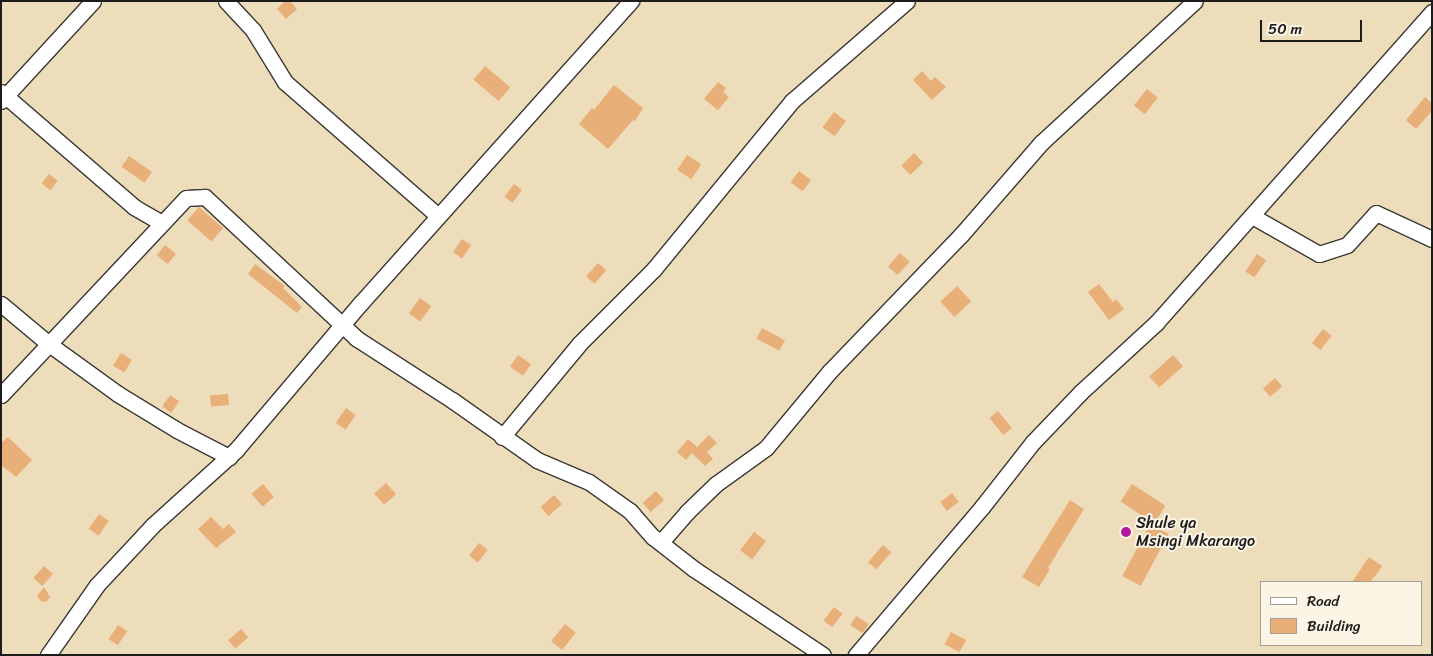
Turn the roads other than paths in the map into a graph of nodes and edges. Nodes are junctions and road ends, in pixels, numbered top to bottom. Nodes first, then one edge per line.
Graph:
1 (93, 1) edge
2 (226, 1) edge
3 (631, 1) edge
4 (907, 1) edge
5 (1195, 1) edge
6 (1432, 12) edge
7 (3, 96) edge
8 (438, 216) junction
9 (1252, 216) junction
10 (162, 223) junction
11 (1432, 239) edge
12 (1, 304) edge
13 (343, 325) junction
14 (49, 344) junction
15 (1, 395) edge
16 (502, 437) junction
17 (229, 457) junction
18 (661, 542) junction
19 (48, 655) edge
20 (824, 655) edge
21 (856, 655) edge

1 - 7 street
2 - 8 street
3 - 8 street
4 - 16 street
5 - 18 street
6 - 9 street
7 - 10 street
8 - 13 street
9 - 11 street
9 - 21 street
10 - 13 street
10 - 14 street
12 - 14 street
13 - 16 street
13 - 17 street
14 - 15 street
14 - 17 street
16 - 18 street
17 - 19 street
18 - 20 street

